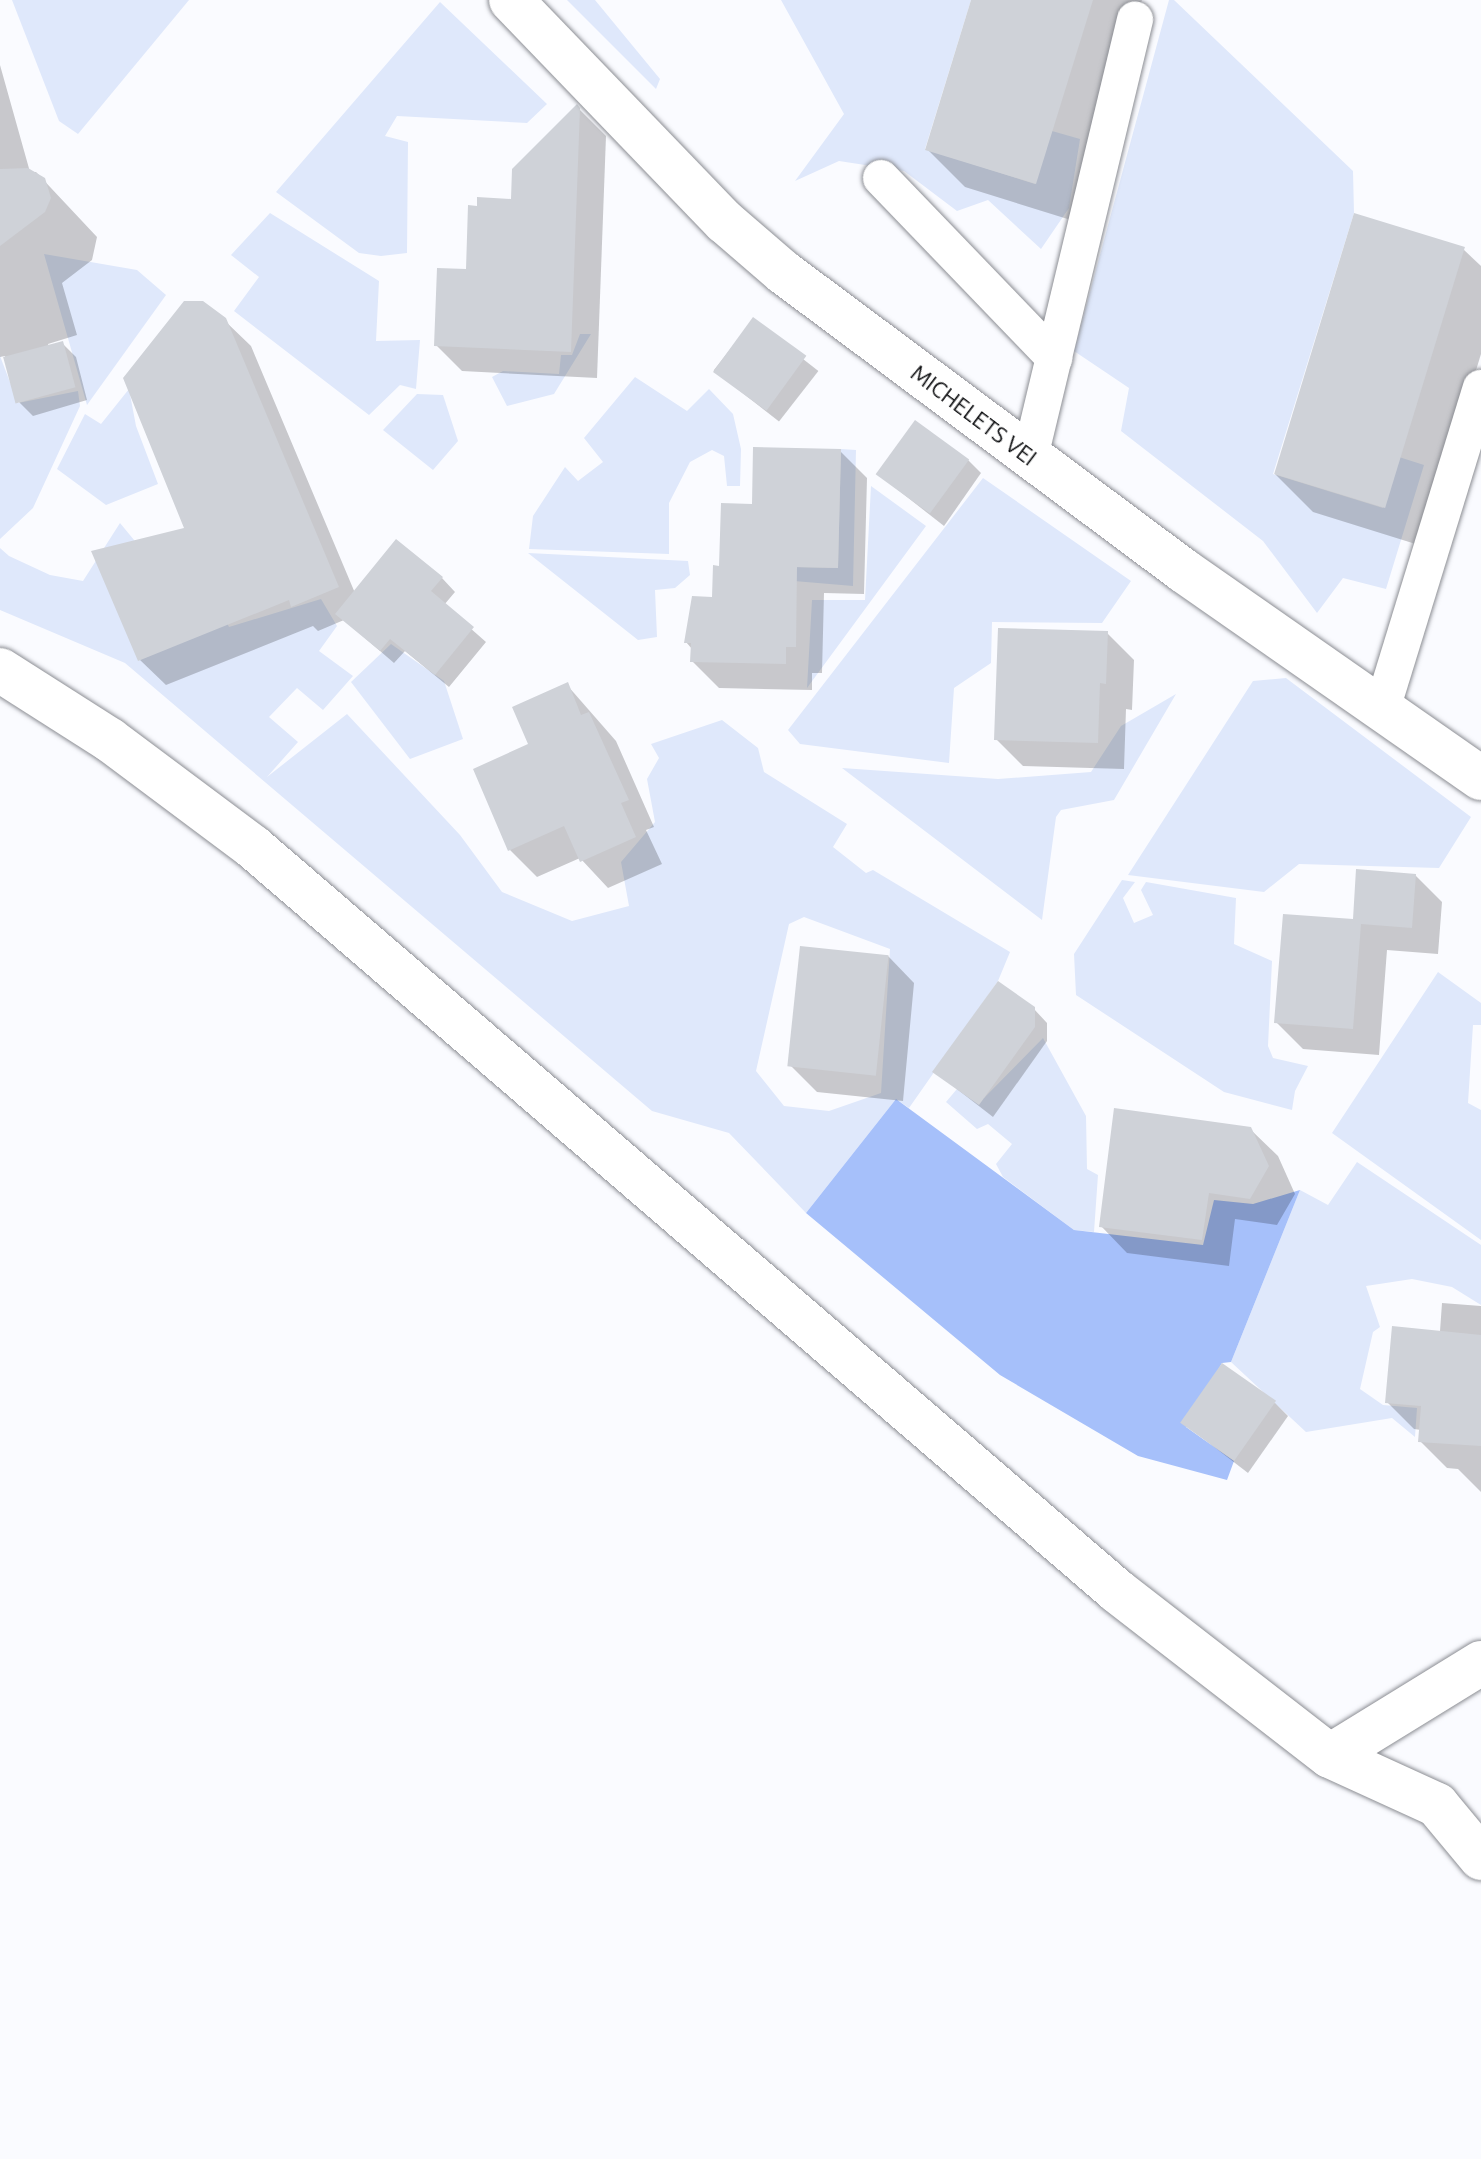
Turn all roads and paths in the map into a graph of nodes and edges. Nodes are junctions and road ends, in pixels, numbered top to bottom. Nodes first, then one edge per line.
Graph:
1 (511, 0) edge
2 (1135, 19) dead end
3 (881, 178) dead end
4 (1054, 358) junction
5 (1481, 388) edge
6 (1030, 457) junction
7 (0, 670) edge
8 (1382, 709) junction
9 (1481, 778) edge
10 (1481, 1663) edge
11 (1330, 1756) junction
12 (1481, 1858) edge

1 - 6 street, MICHELETS VEI
2 - 4 lane
3 - 4 lane
4 - 6 lane
5 - 8 lane
6 - 8 street, MICHELETS VEI
7 - 11 street
8 - 9 street, MICHELETS VEI
10 - 11 street
11 - 12 street

